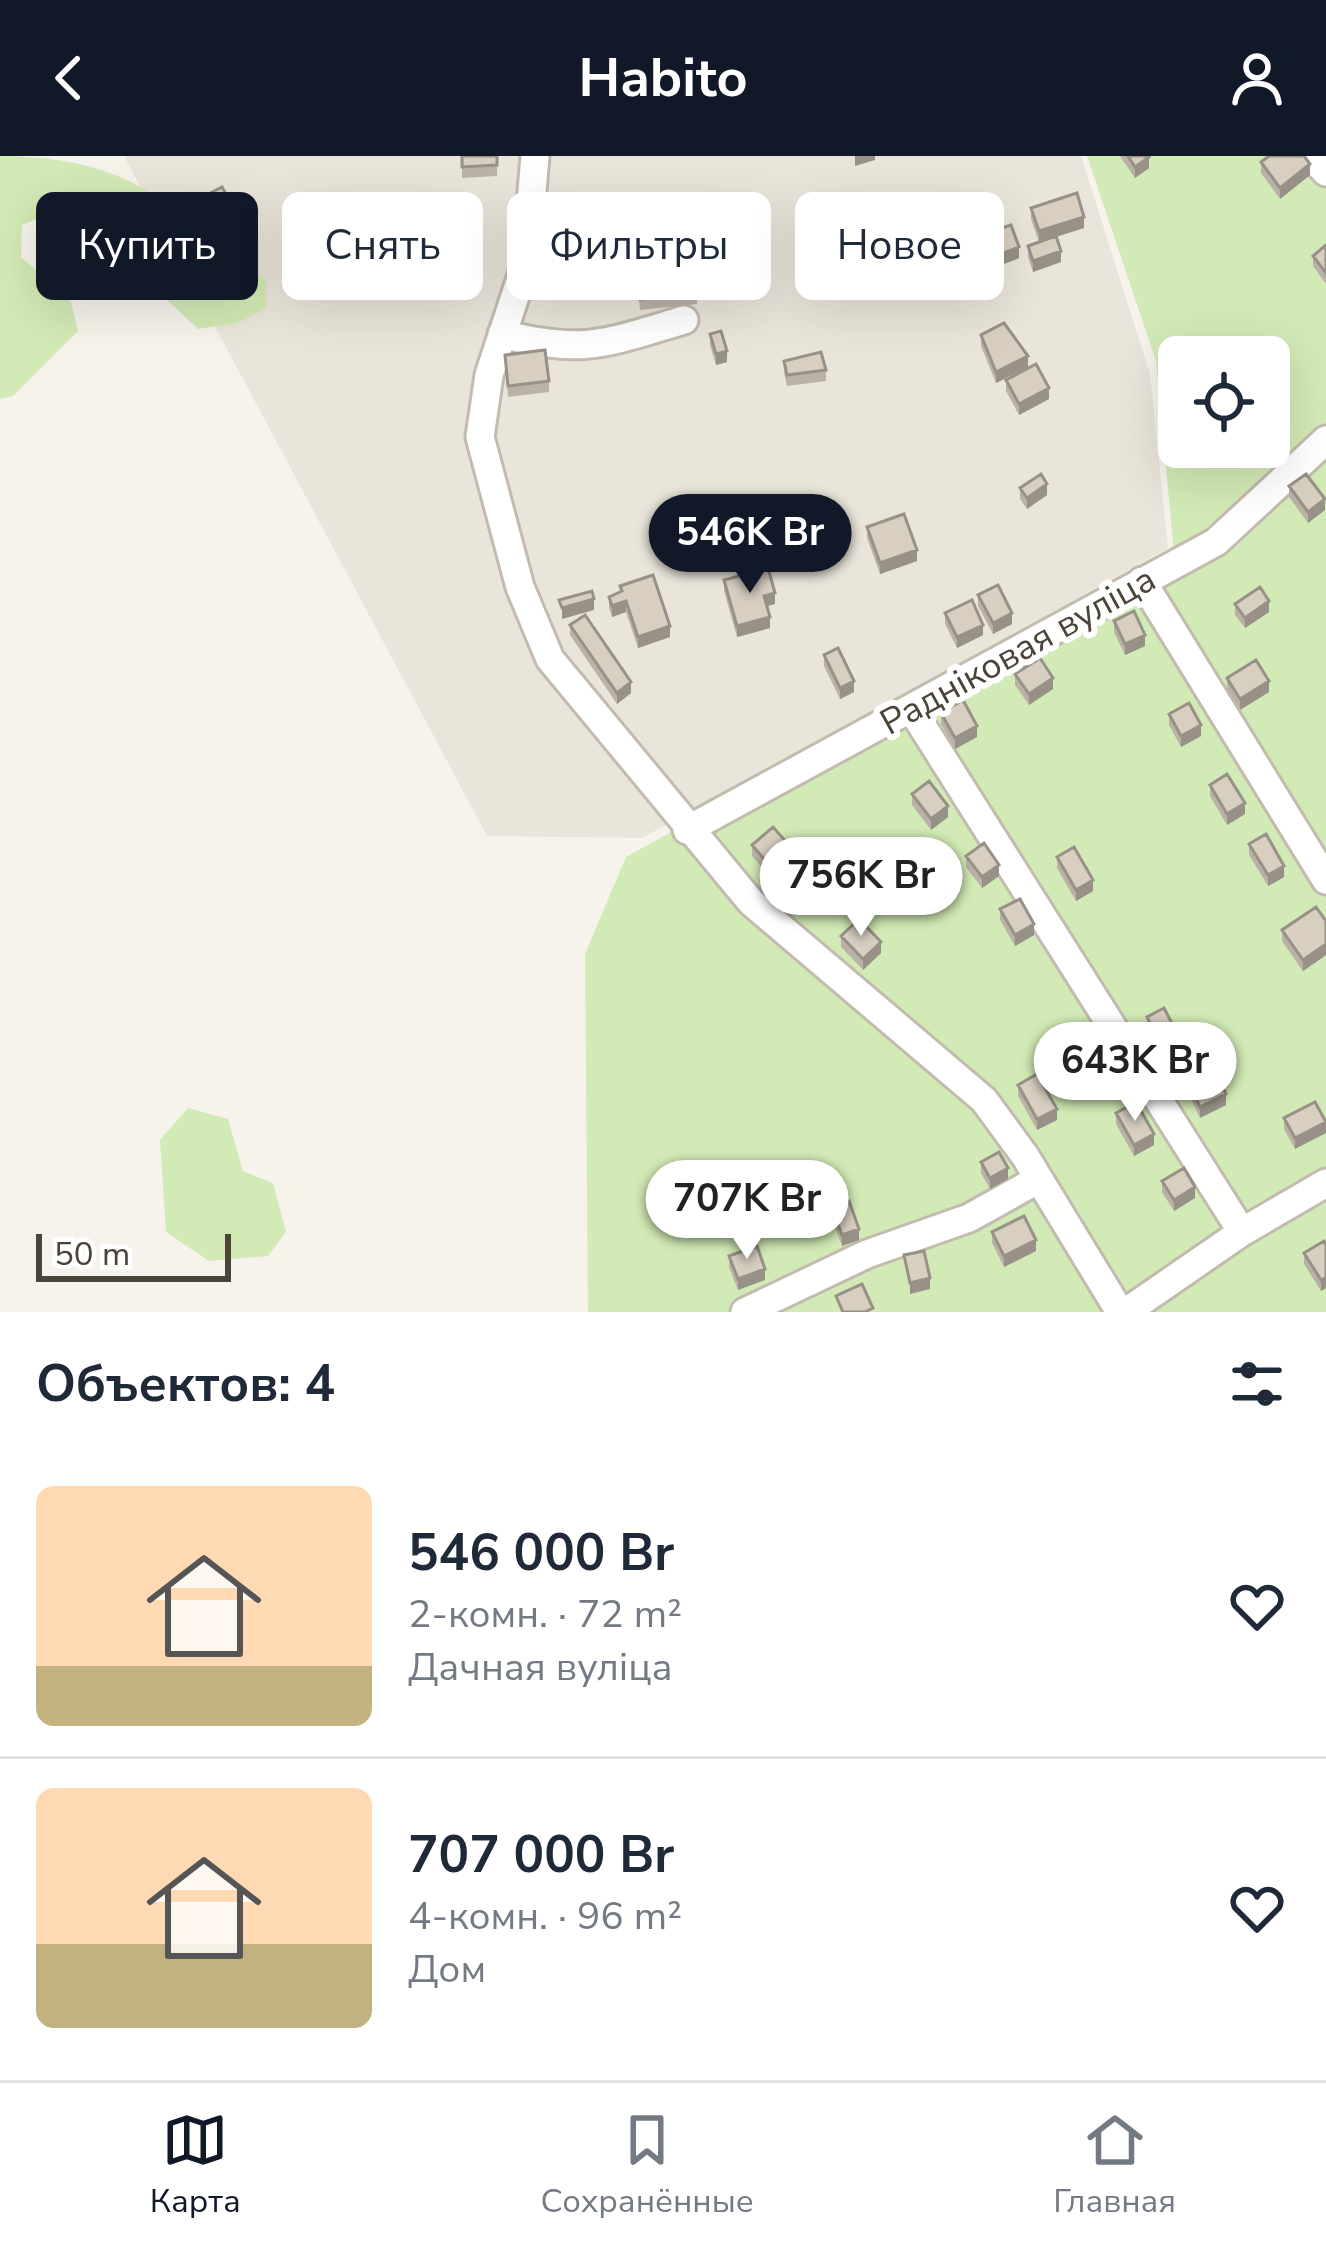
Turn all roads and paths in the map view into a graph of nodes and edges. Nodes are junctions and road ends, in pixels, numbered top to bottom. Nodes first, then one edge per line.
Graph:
1 (535, 156) edge
2 (1311, 156) edge
3 (1326, 172) edge
4 (684, 320) dead end
5 (502, 334) junction
6 (1326, 440) edge
7 (1142, 581) junction
8 (912, 710) junction
9 (687, 830) junction
10 (1326, 880) edge
11 (1039, 1179) junction
12 (1322, 1193) edge
13 (1242, 1232) junction
14 (745, 1312) edge
15 (1123, 1312) edge

1 - 5 street
2 - 3 street
4 - 5 street
5 - 9 street
6 - 7 street, Радніковая вуліца
7 - 8 street, Радніковая вуліца
7 - 10 street
8 - 9 street, Радніковая вуліца
8 - 13 street
9 - 11 street
11 - 14 street
11 - 15 street
12 - 13 street
13 - 15 street

